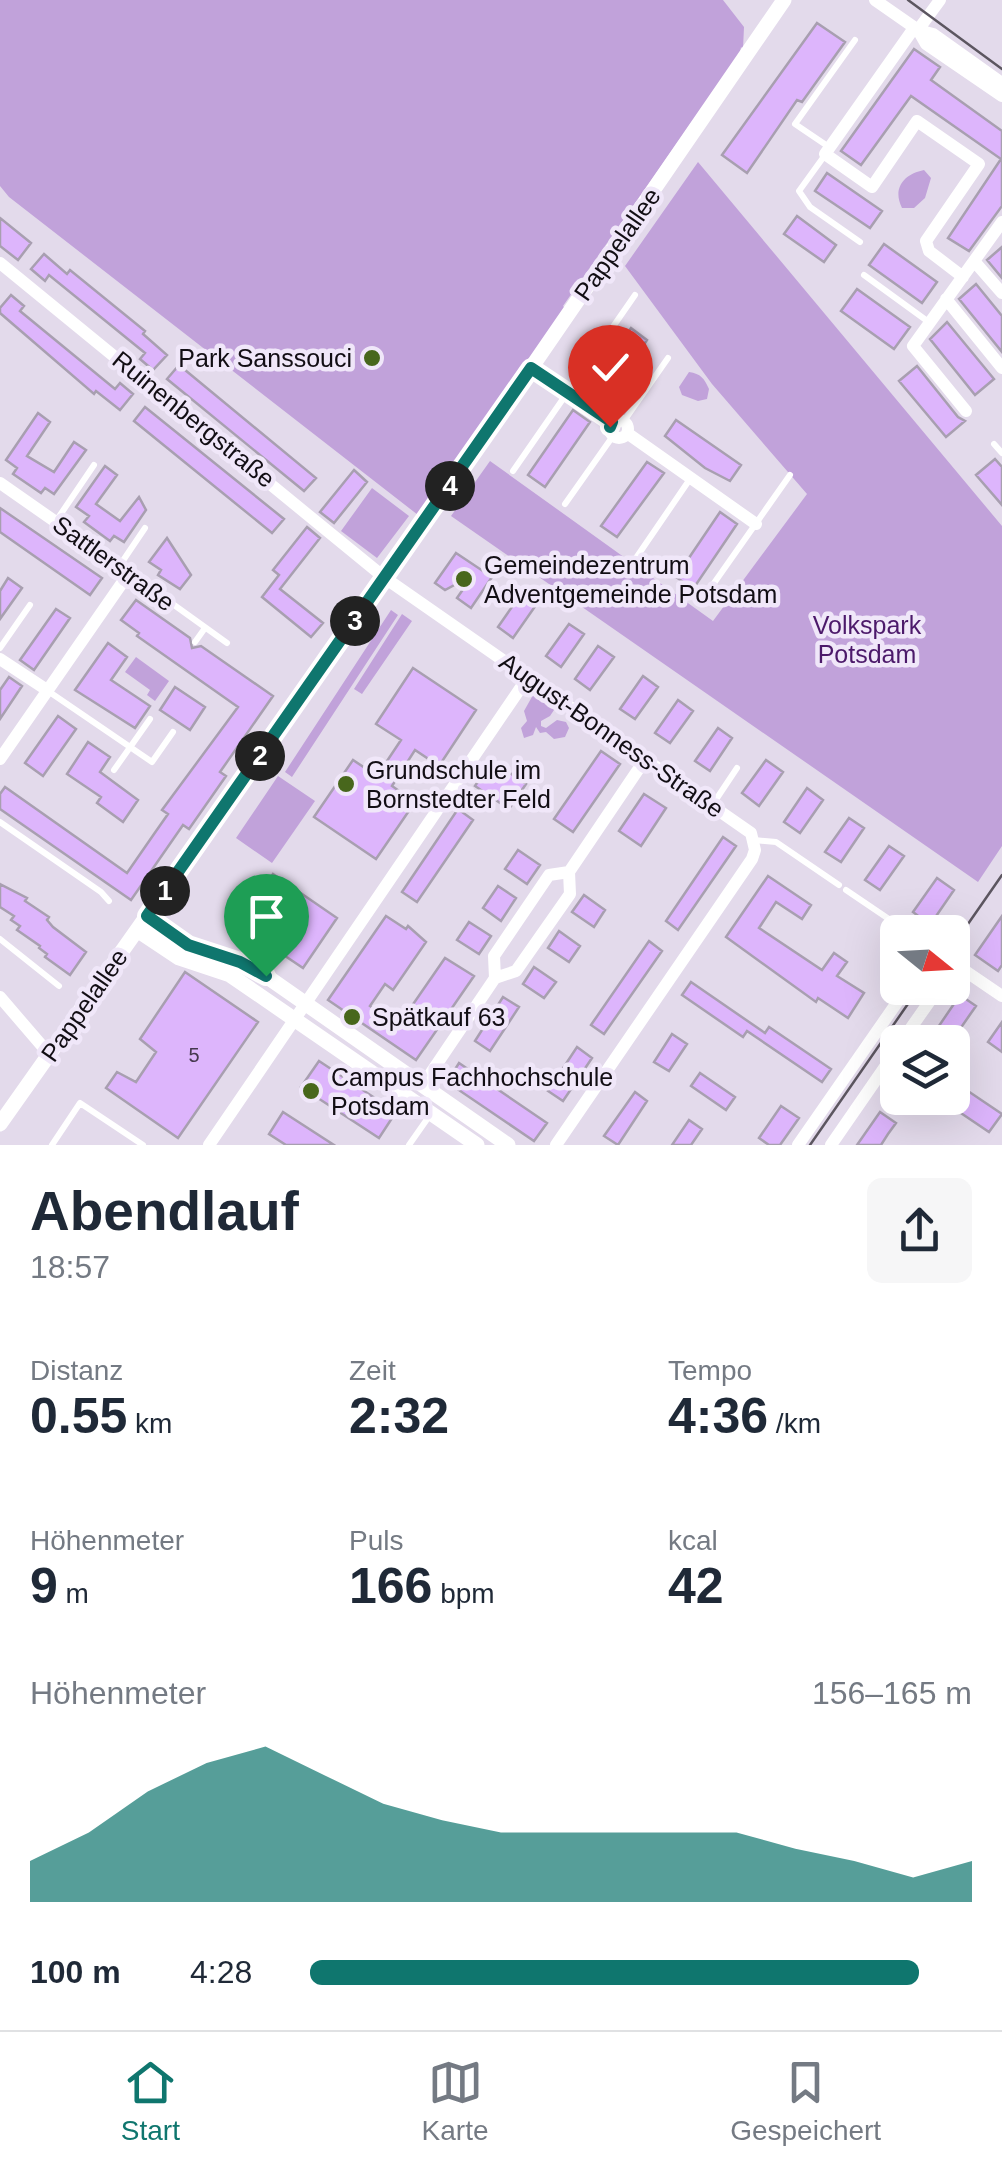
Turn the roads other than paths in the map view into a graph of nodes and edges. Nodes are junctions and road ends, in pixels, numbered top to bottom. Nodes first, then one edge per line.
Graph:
1 (784, 0) edge
2 (875, 0) edge
3 (940, 0) edge
4 (916, 29) junction
5 (855, 40) dead end
6 (1002, 82) edge
7 (1002, 96) edge
8 (828, 150) junction
9 (1002, 222) edge
10 (860, 242) dead end
11 (974, 261) junction
12 (0, 262) edge
13 (864, 275) dead end
14 (963, 277) junction
15 (1002, 293) edge
16 (636, 295) dead end
17 (946, 300) junction
18 (930, 323) junction
19 (668, 358) dead end
20 (531, 368) junction
21 (1002, 368) edge
22 (568, 392) junction
23 (966, 410) dead end
24 (619, 428) junction
25 (994, 444) dead end
26 (1002, 453) edge
27 (94, 466) dead end
28 (512, 470) dead end
29 (790, 476) dead end
30 (691, 478) junction
31 (0, 483) edge
32 (565, 504) dead end
33 (56, 521) junction
34 (756, 524) junction
35 (146, 528) dead end
36 (636, 558) dead end
37 (125, 569) junction
38 (386, 578) junction
39 (700, 603) dead end
40 (30, 605) dead end
41 (204, 628) junction
42 (195, 642) dead end
43 (227, 644) dead end
44 (0, 648) edge
45 (0, 659) edge
46 (528, 676) junction
47 (47, 690) junction
48 (150, 719) dead end
49 (173, 732) dead end
50 (130, 748) junction
51 (646, 758) junction
52 (0, 759) edge
53 (737, 768) dead end
54 (114, 770) dead end
55 (713, 804) junction
56 (0, 822) edge
57 (754, 840) junction
58 (569, 872) junction
59 (109, 901) dead end
60 (882, 915) edge
61 (147, 916) junction
62 (137, 930) junction
63 (0, 939) edge
64 (970, 975) edge
65 (496, 978) junction
66 (59, 986) dead end
67 (1002, 996) edge
68 (0, 997) edge
69 (304, 1004) junction
70 (895, 1005) edge
71 (293, 1018) junction
72 (49, 1054) junction
73 (880, 1073) edge
74 (422, 1086) junction
75 (430, 1114) junction
76 (0, 1124) edge
77 (52, 1145) edge
78 (143, 1145) edge
79 (209, 1145) edge
80 (409, 1145) edge
81 (476, 1145) edge
82 (508, 1145) edge
83 (556, 1145) edge
84 (798, 1145) edge
85 (832, 1145) edge

1 - 20 street, Pappelallee
2 - 4 street
3 - 4 street
4 - 6 street
4 - 7 street
4 - 8 street
5 - 8 lane
8 - 10 lane
8 - 14 street
9 - 11 street
11 - 14 street
11 - 15 street
12 - 38 street, Ruinenbergstraße
13 - 18 lane
14 - 17 street
16 - 22 lane
17 - 18 street
17 - 21 street
18 - 23 street
19 - 24 lane
20 - 22 street
20 - 38 street, Pappelallee
22 - 24 street
22 - 28 lane
24 - 30 street
24 - 32 lane
25 - 26 lane
27 - 33 lane
29 - 34 lane
30 - 34 street
30 - 36 lane
31 - 33 street, Sattlerstraße
33 - 37 street, Sattlerstraße
34 - 39 lane
35 - 37 lane
37 - 41 lane, Sattlerstraße
37 - 47 street
38 - 46 street, August-Bonness-Straße
38 - 61 street, Pappelallee
40 - 44 lane
41 - 42 lane
41 - 43 lane, Sattlerstraße
45 - 47 street
46 - 51 street, August-Bonness-Straße
46 - 69 street
47 - 50 lane
47 - 52 street
48 - 50 lane
49 - 50 lane
50 - 54 lane
51 - 55 street, August-Bonness-Straße
51 - 58 street
53 - 55 lane
55 - 57 street, August-Bonness-Straße
56 - 59 lane
57 - 60 lane, August-Bonness-Straße
57 - 83 street
58 - 65 street
58 - 65 street
61 - 62 street, Pappelallee
61 - 69 street
62 - 71 street
62 - 72 street, Pappelallee
63 - 66 lane
64 - 67 street
65 - 74 street
68 - 72 street
69 - 71 street
69 - 74 street
70 - 84 street
71 - 75 street
71 - 79 street
72 - 76 street, Pappelallee
73 - 85 street
74 - 82 street
75 - 80 lane
75 - 81 street
77 - 78 lane

